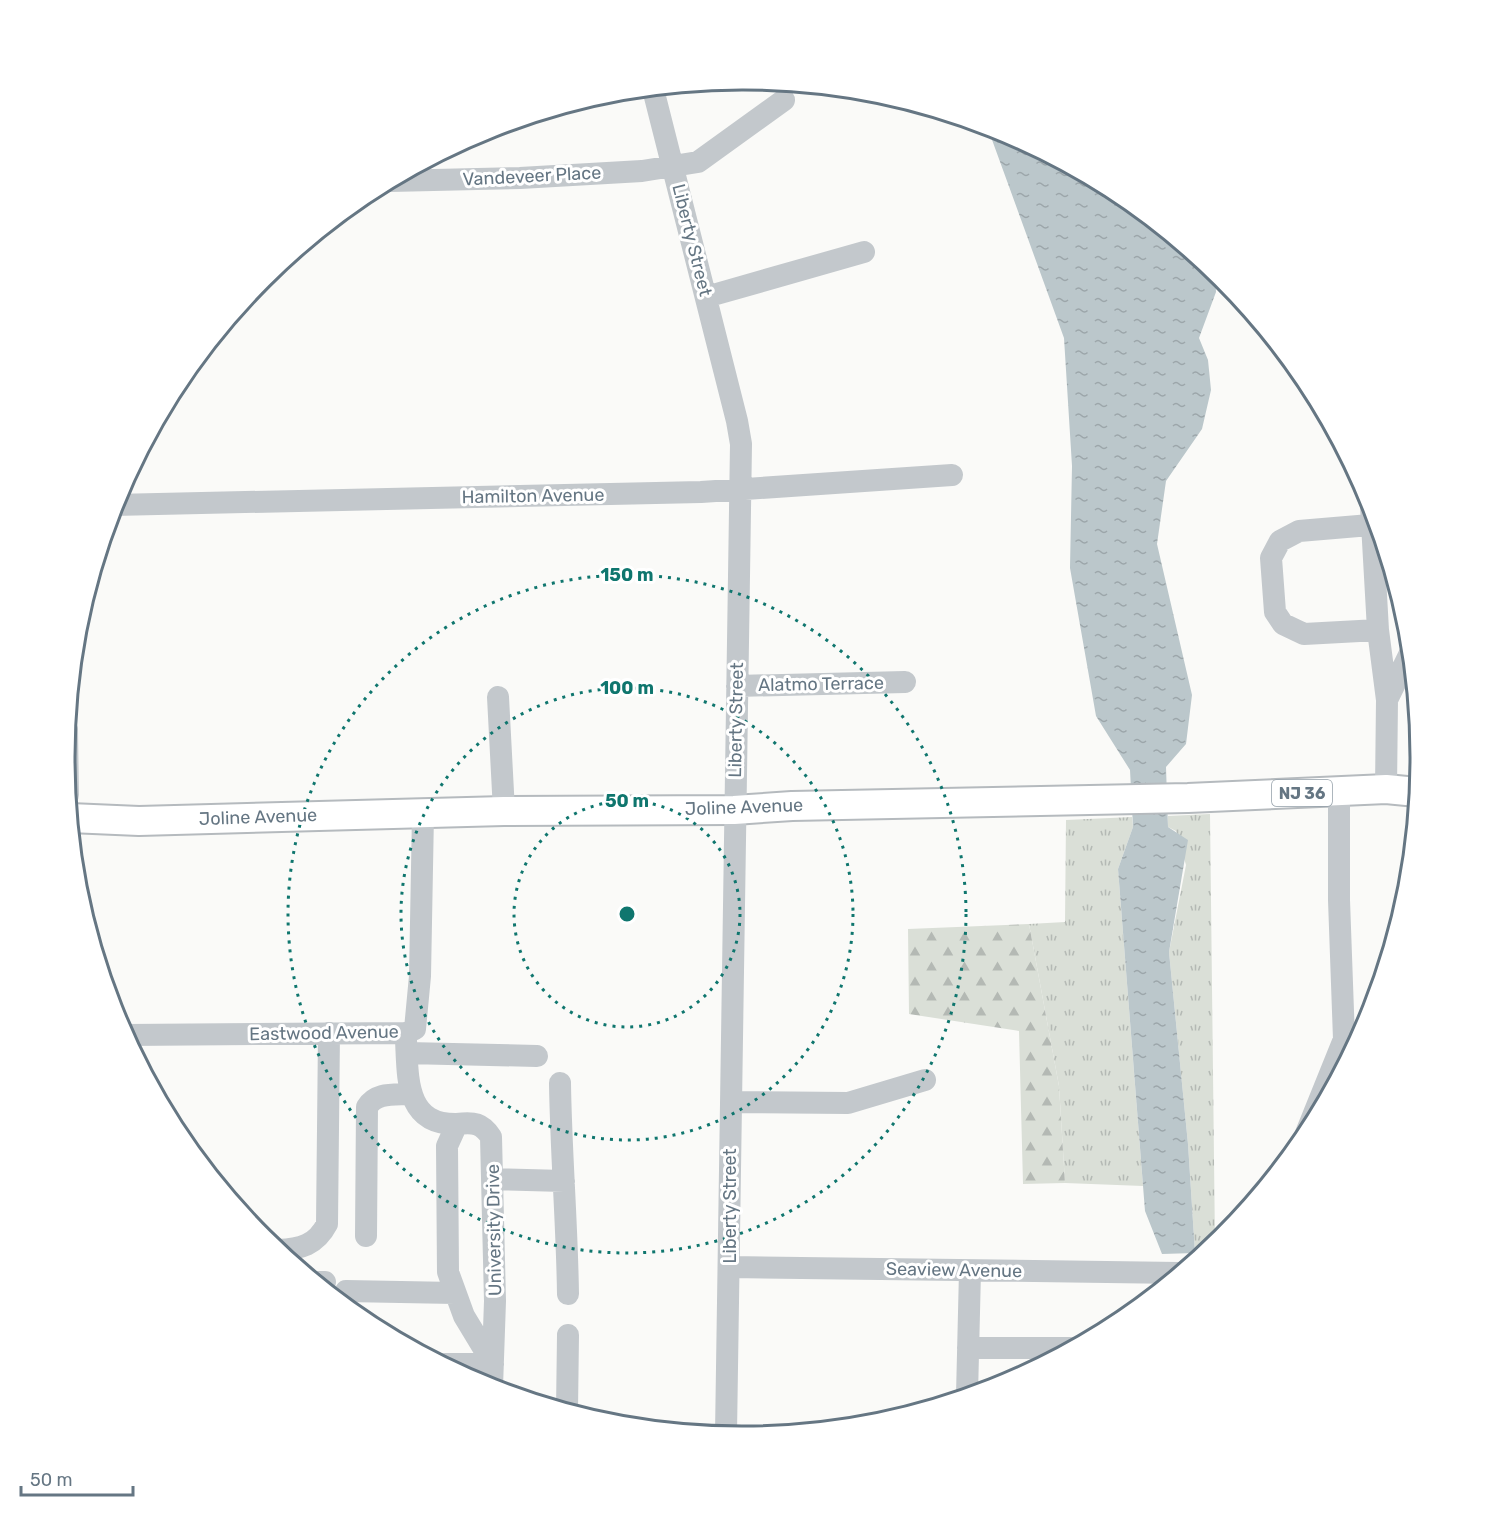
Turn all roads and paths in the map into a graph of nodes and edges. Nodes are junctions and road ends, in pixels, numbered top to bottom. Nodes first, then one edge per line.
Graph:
1 (655, 96) edge
2 (784, 100) dead end
3 (673, 166) junction
4 (408, 181) edge
5 (864, 252) dead end
6 (706, 297) junction
7 (952, 475) dead end
8 (740, 489) junction
9 (125, 505) edge
10 (1364, 516) edge
11 (1373, 539) edge
12 (1378, 630) junction
13 (1403, 667) edge
14 (905, 682) dead end
15 (737, 686) junction
16 (498, 697) dead end
17 (1387, 700) junction
18 (1386, 789) junction
19 (1339, 791) junction
20 (1409, 791) edge
21 (734, 810) junction
22 (504, 811) junction
23 (423, 814) junction
24 (78, 818) edge
25 (329, 1032) junction
26 (136, 1035) edge
27 (406, 1043) junction
28 (537, 1056) dead end
29 (1328, 1077) edge
30 (925, 1080) dead end
31 (560, 1083) dead end
32 (410, 1094) junction
33 (731, 1102) junction
34 (457, 1124) junction
35 (493, 1179) junction
36 (564, 1181) junction
37 (366, 1236) dead end
38 (290, 1248) edge
39 (730, 1267) junction
40 (970, 1271) junction
41 (1167, 1273) edge
42 (455, 1293) junction
43 (344, 1294) edge
44 (568, 1294) dead end
45 (568, 1335) dead end
46 (968, 1348) junction
47 (1054, 1348) edge
48 (463, 1364) edge
49 (493, 1364) junction
50 (492, 1377) edge
51 (967, 1386) edge
52 (567, 1402) edge
53 (726, 1425) edge

1 - 3 street, Liberty Street
2 - 3 street, Vandeveer Place
3 - 4 street, Vandeveer Place
3 - 6 street, Liberty Street
5 - 6 street
6 - 8 street, Liberty Street
7 - 8 street, Hamilton Avenue
8 - 9 street, Hamilton Avenue
8 - 15 street, Liberty Street
10 - 12 street
11 - 12 street
12 - 17 street
13 - 17 street
14 - 15 street, Alatmo Terrace
15 - 21 street, Liberty Street
16 - 22 street
17 - 18 street
18 - 19 main road, Joline Avenue / NJ 36
18 - 20 main road, Joline Avenue / NJ 36
19 - 21 main road, Joline Avenue / NJ 36
19 - 29 street
21 - 22 main road, Joline Avenue / NJ 36
21 - 33 street, Liberty Street
22 - 23 main road, Joline Avenue / NJ 36
23 - 24 main road, Joline Avenue / NJ 36
23 - 27 street, Eastwood Avenue
25 - 26 street, Eastwood Avenue
25 - 27 street, Eastwood Avenue
25 - 38 street
27 - 28 street
27 - 32 street
30 - 33 street
31 - 36 street
32 - 34 street, University Drive
32 - 37 street
33 - 39 street, Liberty Street
34 - 35 street, University Drive
34 - 42 street, University Drive
35 - 36 street
35 - 49 street, University Drive
36 - 44 street
39 - 40 street, Seaview Avenue
39 - 53 street, Liberty Street
40 - 41 street, Seaview Avenue
40 - 46 street
42 - 43 street
42 - 49 street, University Drive
45 - 52 street
46 - 47 street
46 - 51 street
48 - 49 street
49 - 50 street, University Drive

